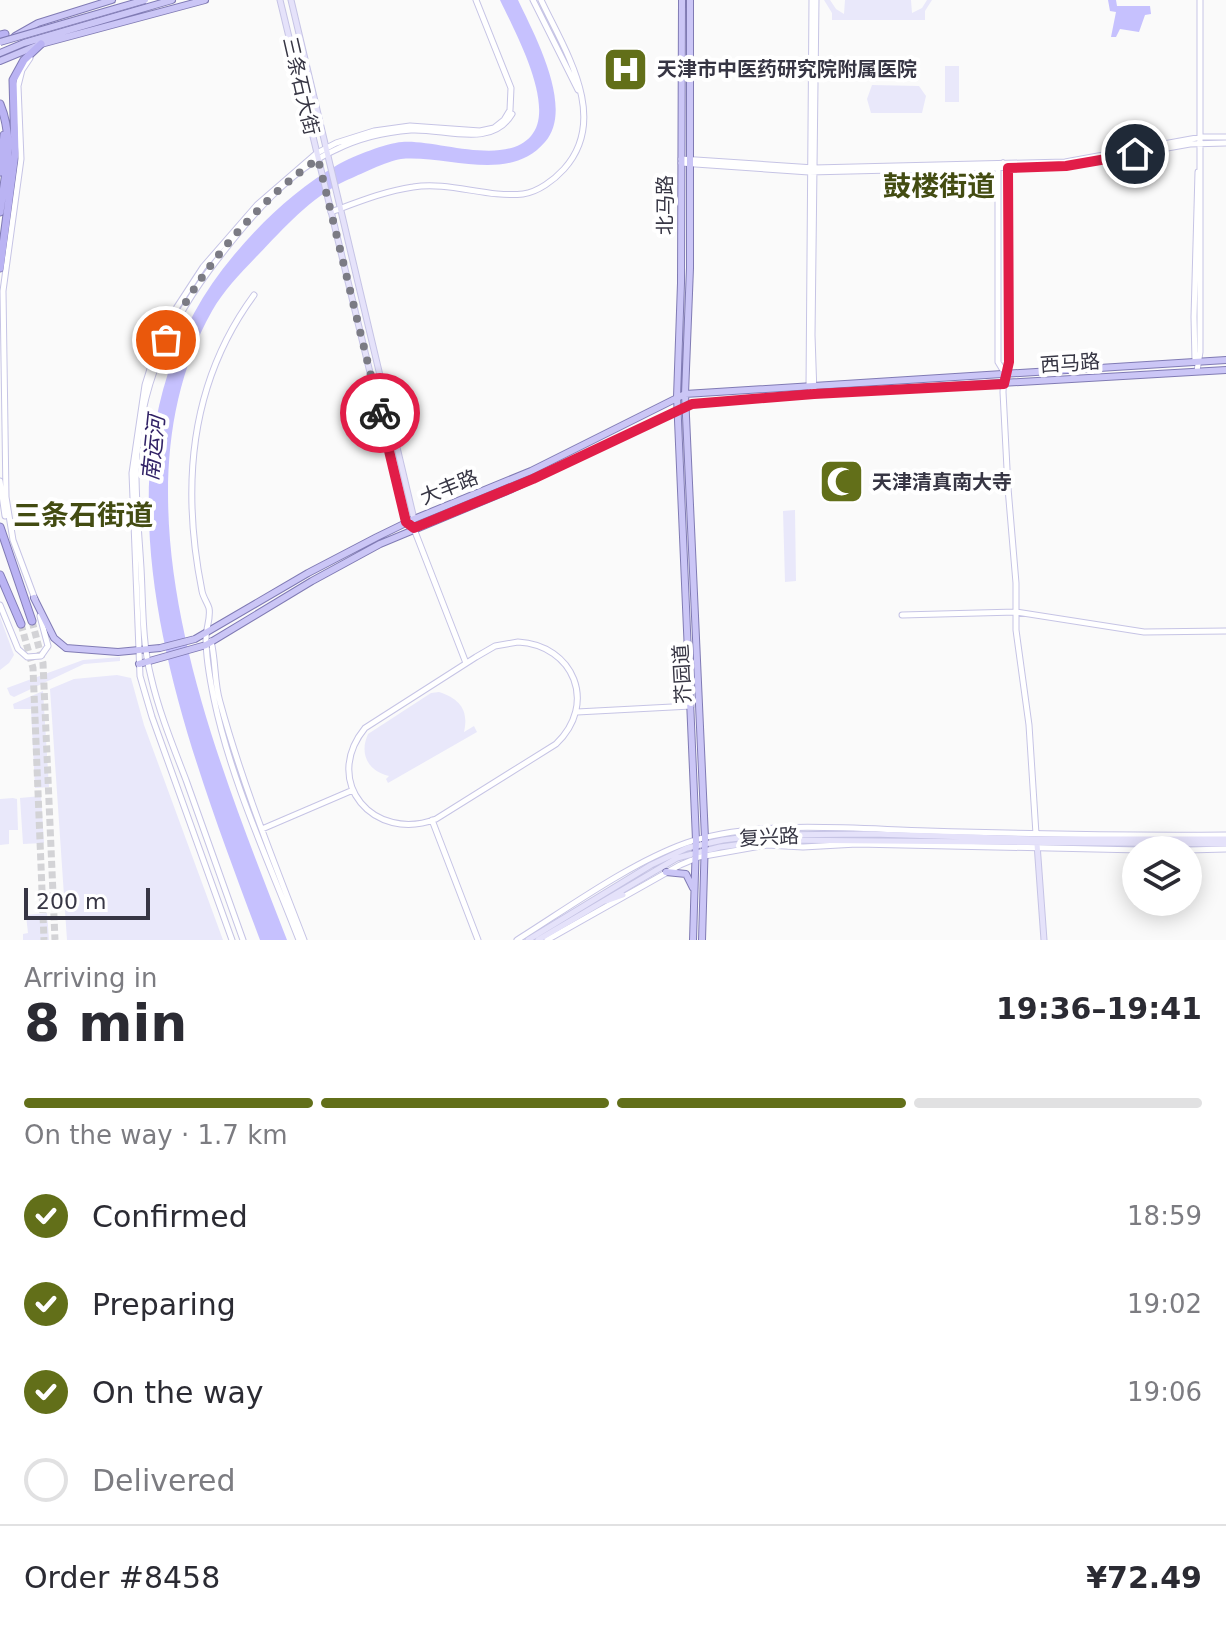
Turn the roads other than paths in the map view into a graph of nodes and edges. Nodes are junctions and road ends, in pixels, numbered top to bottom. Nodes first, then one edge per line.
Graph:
1 (112, 0) edge
2 (145, 0) edge
3 (172, 0) edge
4 (205, 0) edge
5 (280, 0) edge
6 (291, 0) edge
7 (478, 0) edge
8 (533, 0) edge
9 (541, 0) edge
10 (682, 0) edge
11 (690, 0) edge
12 (814, 0) edge
13 (1200, 0) edge
14 (24, 30) junction
15 (1, 39) edge
16 (38, 47) junction
17 (0, 53) edge
18 (0, 61) edge
19 (583, 98) junction
20 (0, 104) edge
21 (1226, 140) edge
22 (1200, 141) junction
23 (327, 150) junction
24 (317, 156) junction
25 (681, 161) junction
26 (690, 162) junction
27 (1003, 166) junction
28 (812, 170) junction
29 (0, 172) edge
30 (341, 209) junction
31 (0, 212) edge
32 (331, 212) junction
33 (0, 268) edge
34 (254, 295) dead end
35 (1226, 360) edge
36 (1197, 361) junction
37 (1226, 370) edge
38 (1197, 371) junction
39 (1004, 373) junction
40 (1004, 384) junction
41 (811, 385) junction
42 (685, 394) junction
43 (812, 394) junction
44 (677, 397) junction
45 (685, 406) junction
46 (677, 409) junction
47 (0, 481) edge
48 (414, 519) junction
49 (406, 522) junction
50 (0, 527) edge
51 (414, 528) junction
52 (13, 540) junction
53 (308, 573) junction
54 (0, 575) edge
55 (312, 581) junction
56 (34, 598) junction
57 (0, 605) edge
58 (1016, 612) junction
59 (902, 615) dead end
60 (32, 621) tunnel mouth
61 (21, 624) tunnel mouth
62 (1226, 631) edge
63 (206, 633) junction
64 (209, 644) junction
65 (143, 650) junction
66 (148, 662) junction
67 (466, 663) junction
68 (139, 664) junction
69 (691, 706) junction
70 (577, 712) junction
71 (353, 790) junction
72 (432, 820) junction
73 (260, 830) junction
74 (752, 830) junction
75 (768, 835) junction
76 (995, 840) junction
77 (1037, 842) junction
78 (1226, 842) edge
79 (705, 847) junction
80 (1202, 847) edge
81 (696, 849) junction
82 (1122, 849) edge
83 (666, 872) junction
84 (623, 895) junction
85 (695, 896) junction
86 (597, 903) junction
87 (232, 940) edge
88 (243, 940) edge
89 (302, 940) edge
90 (478, 940) edge
91 (517, 940) edge
92 (528, 940) edge
93 (538, 940) edge
94 (547, 940) edge
95 (693, 940) edge
96 (702, 940) edge
97 (1044, 940) edge

1 - 14 main road
2 - 15 main road, bridge
3 - 17 main road
4 - 16 main road
5 - 24 main road, 三条石大街
6 - 23 main road, 三条石大街
7 - 23 street
8 - 19 street
9 - 19 street
10 - 25 main road, 北马路
11 - 26 main road, 北马路
12 - 28 street
13 - 22 street
14 - 15 main road
14 - 15 main road
16 - 18 main road
16 - 33 highway
16 - 52 street
19 - 30 street
20 - 29 highway
20 - 31 highway
21 - 22 street
22 - 27 street
22 - 36 street
23 - 24 street
23 - 30 main road, 三条石大街
24 - 32 main road, 三条石大街
24 - 65 street
25 - 26 street
25 - 44 main road, 北马路
26 - 28 street
26 - 42 main road, 北马路
27 - 28 street
27 - 39 street
27 - 39 street
28 - 41 street
30 - 32 street
30 - 48 main road, 三条石大街
32 - 49 main road, 三条石大街
34 - 63 street
35 - 36 main road, 西马路
36 - 38 street
36 - 39 main road, 西马路
37 - 38 main road, 西马路
38 - 40 main road, 西马路
39 - 40 street
39 - 41 main road, 西马路
40 - 43 main road, 西马路
40 - 58 street
41 - 42 main road, 西马路
41 - 43 street
42 - 44 main road, 大丰路
42 - 45 main road, 北马路
43 - 45 main road, 西马路
44 - 46 main road, 北马路
44 - 48 main road, 大丰路
45 - 46 main road, 西马路
45 - 79 main road, 芥园道
46 - 51 main road, 大丰路
46 - 69 main road, 芥园道
47 - 52 street
48 - 49 main road, 大丰路
48 - 51 main road, 三条石大街
49 - 51 main road
49 - 53 main road, 大丰路
50 - 60 highway
51 - 55 main road, 大丰路
51 - 67 street
52 - 56 street
53 - 55 main road
53 - 63 main road, 大丰路
54 - 61 highway
55 - 64 main road, 大丰路
56 - 57 street
56 - 65 main road, 大丰路
58 - 59 street
58 - 62 street
58 - 77 street
63 - 64 street
63 - 65 main road, 大丰路
64 - 66 main road, 大丰路
64 - 73 street
65 - 66 street
65 - 68 street
66 - 68 main road, 大丰路
66 - 88 street
67 - 70 street
67 - 71 street
68 - 87 street
69 - 70 street
69 - 81 main road, 芥园道
70 - 72 street
71 - 72 street
71 - 73 street
72 - 90 street
73 - 89 street
74 - 75 main road
74 - 77 street
74 - 79 street
75 - 76 main road, 复兴路
75 - 79 main road, 复兴路
76 - 77 main road, 复兴路
76 - 79 main road, 复兴路
77 - 78 main road, 复兴路
77 - 79 street
77 - 82 street
77 - 97 main road
78 - 80 street
79 - 81 main road, 复兴路
79 - 81 street
79 - 96 main road, 芥园道
81 - 83 street
81 - 85 main road, 芥园道
81 - 86 main road, 复兴路
81 - 91 street
81 - 92 main road, 复兴路
83 - 84 street
83 - 85 main road
84 - 86 main road
84 - 94 street
85 - 95 main road, 芥园道
86 - 93 main road, 复兴路

